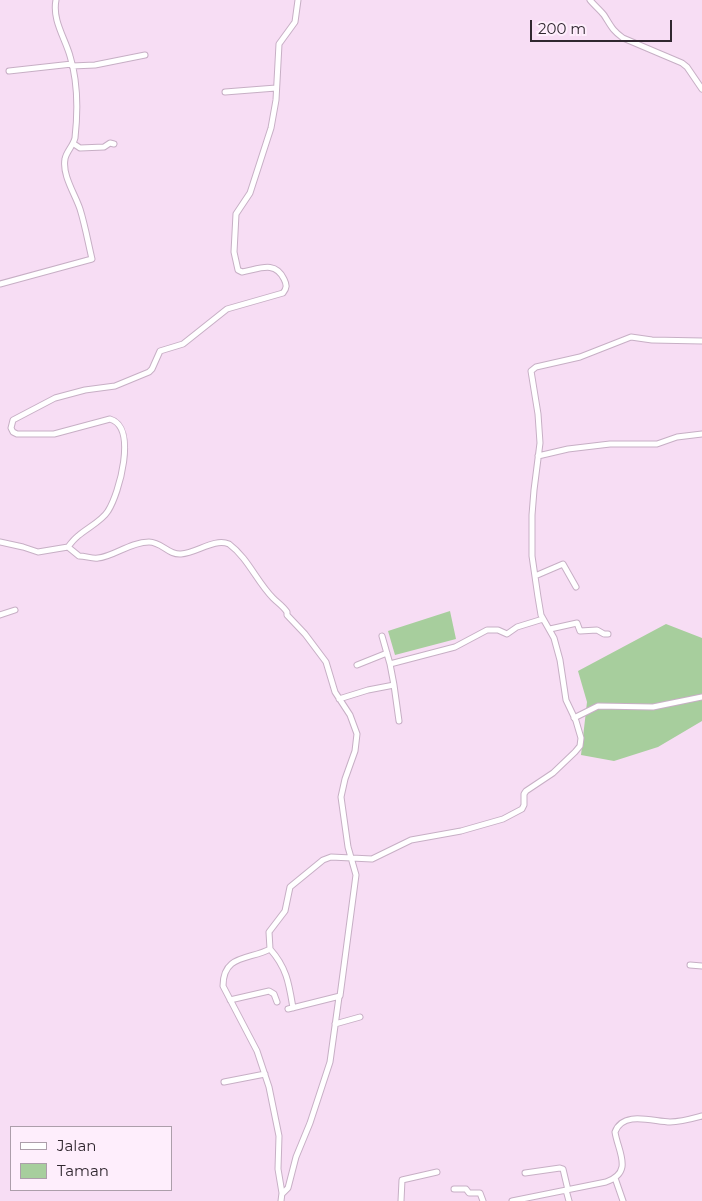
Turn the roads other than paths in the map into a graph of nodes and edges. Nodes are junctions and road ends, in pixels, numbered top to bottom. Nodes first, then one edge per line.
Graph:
1 (56, 0) edge
2 (298, 0) edge
3 (590, 0) edge
4 (145, 55) dead end
5 (72, 65) junction
6 (9, 71) dead end
7 (276, 88) junction
8 (702, 89) edge
9 (225, 92) dead end
10 (74, 144) junction
11 (114, 144) dead end
12 (0, 284) edge
13 (702, 341) edge
14 (702, 434) edge
15 (538, 456) junction
16 (0, 542) edge
17 (68, 547) junction
18 (535, 576) junction
19 (576, 587) dead end
20 (15, 610) dead end
21 (0, 615) edge
22 (543, 619) junction
23 (550, 629) junction
24 (608, 634) dead end
25 (382, 636) dead end
26 (387, 654) junction
27 (390, 664) junction
28 (357, 666) dead end
29 (394, 685) junction
30 (702, 697) edge
31 (340, 699) junction
32 (574, 718) junction
33 (399, 721) dead end
34 (352, 859) junction
35 (270, 949) junction
36 (690, 965) dead end
37 (702, 966) edge
38 (338, 997) junction
39 (230, 1000) junction
40 (277, 1002) dead end
41 (360, 1017) dead end
42 (336, 1024) junction
43 (265, 1074) junction
44 (224, 1082) dead end
45 (702, 1116) edge
46 (437, 1172) dead end
47 (525, 1173) dead end
48 (614, 1178) junction
49 (454, 1189) dead end
50 (567, 1190) junction
51 (282, 1194) junction
52 (282, 1201) edge
53 (401, 1201) edge
54 (483, 1201) edge
55 (512, 1201) edge
56 (569, 1201) edge
57 (623, 1201) edge

1 - 5 street
2 - 7 street
3 - 8 street
4 - 5 street
5 - 6 street
5 - 10 street
7 - 9 street
7 - 17 street
10 - 11 street
10 - 12 street
13 - 15 street
14 - 15 street
15 - 18 street
16 - 17 street
17 - 31 street
18 - 19 street
18 - 22 street
20 - 21 street
22 - 23 street
22 - 27 street
23 - 24 street
23 - 32 street
25 - 26 street
26 - 27 street
26 - 28 street
27 - 29 street
29 - 31 street
29 - 33 street
30 - 32 street
31 - 34 street
32 - 34 street
34 - 35 street
34 - 38 street
35 - 38 street
35 - 39 street
36 - 37 street
38 - 42 street
39 - 40 street
39 - 43 street
41 - 42 street
42 - 51 street
43 - 44 street
43 - 51 street
45 - 48 street
46 - 53 street
47 - 50 street
48 - 50 street
48 - 57 street
49 - 54 street
50 - 55 street
50 - 56 street
51 - 52 street

